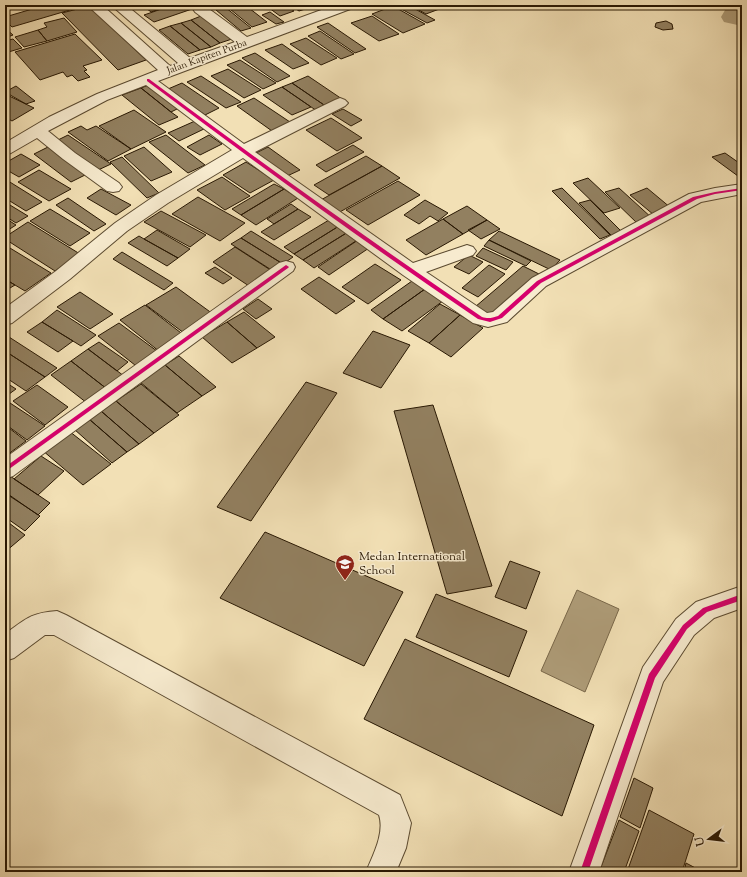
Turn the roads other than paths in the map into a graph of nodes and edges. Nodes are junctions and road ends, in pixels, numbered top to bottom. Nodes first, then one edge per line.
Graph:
1 (94, 5) edge
2 (118, 5) edge
3 (348, 5) edge
4 (200, 9) dead end
5 (246, 43) junction
6 (188, 64) junction
7 (168, 72) junction
8 (148, 80) junction
9 (340, 102) dead end
10 (37, 130) junction
11 (5, 150) edge
12 (242, 151) junction
13 (113, 187) dead end
14 (742, 189) edge
15 (467, 251) dead end
16 (286, 267) dead end
17 (410, 272) junction
18 (5, 318) edge
19 (5, 470) edge
20 (742, 597) edge
21 (5, 649) edge
22 (381, 872) edge
23 (584, 872) edge

1 - 7 street
2 - 6 street
3 - 5 street, Jalan Kapiten Purba
4 - 5 street
5 - 6 street, Jalan Kapiten Purba
6 - 7 street, Jalan Kapiten Purba
7 - 8 street, Jalan Kapiten Purba
8 - 10 street, Jalan Kapiten Purba
8 - 12 street
9 - 12 street
10 - 11 street, Jalan Kapiten Purba
10 - 13 street
12 - 17 street
12 - 18 street
14 - 17 street
15 - 17 street
16 - 19 street
20 - 23 street
21 - 22 street

